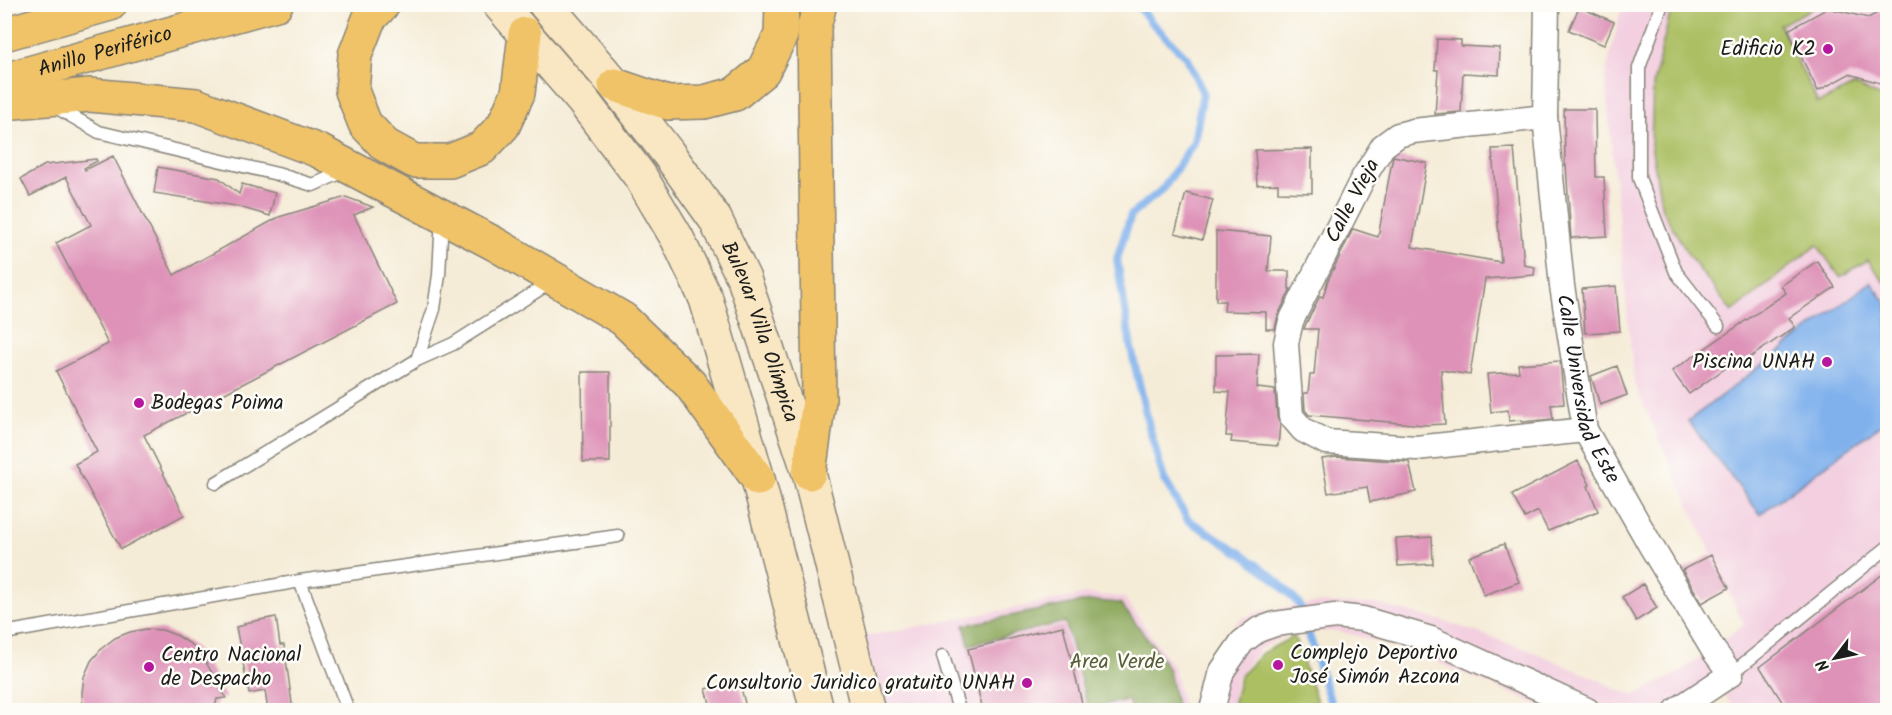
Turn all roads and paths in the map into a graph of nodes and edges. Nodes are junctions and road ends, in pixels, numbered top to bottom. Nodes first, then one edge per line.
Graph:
1 (110, 4) edge
2 (276, 4) edge
3 (383, 4) edge
4 (499, 4) edge
5 (545, 4) edge
6 (782, 4) edge
7 (820, 4) edge
8 (1662, 4) edge
9 (1848, 4) edge
10 (1546, 6) edge
11 (1852, 12) dead end
12 (4, 34) edge
13 (525, 34) junction
14 (4, 80) edge
15 (615, 85) junction
16 (43, 100) junction
17 (4, 103) edge
18 (1545, 117) junction
19 (351, 168) junction
20 (442, 216) junction
21 (556, 280) junction
22 (1719, 326) dead end
23 (417, 360) junction
24 (1585, 430) junction
25 (810, 473) junction
26 (758, 479) junction
27 (216, 483) dead end
28 (618, 536) dead end
29 (1887, 547) edge
30 (300, 580) junction
31 (4, 633) edge
32 (943, 656) dead end
33 (1731, 674) junction
34 (348, 711) edge
35 (818, 711) edge
36 (868, 711) edge
37 (958, 711) edge
38 (1212, 711) edge
39 (1587, 711) edge
40 (1677, 711) edge

1 - 12 highway
2 - 14 highway, Anillo Periférico
3 - 13 highway
4 - 13 main road, Bulevar Villa Olímpica
5 - 15 main road, Bulevar Villa Olímpica
6 - 15 highway
7 - 25 highway
8 - 22 lane
9 - 11 path
10 - 18 street, Calle Universidad Este
13 - 26 main road, Bulevar Villa Olímpica
15 - 25 main road, Bulevar Villa Olímpica
16 - 17 highway
16 - 19 highway
16 - 19 lane
18 - 24 street, Calle Universidad Este
18 - 24 street, Calle Vieja
19 - 20 highway
20 - 21 highway
20 - 23 lane
21 - 23 lane
21 - 26 highway
23 - 27 lane
24 - 33 street, Calle Universidad Este
25 - 36 main road, Bulevar Villa Olímpica
26 - 35 main road, Bulevar Villa Olímpica
28 - 30 lane
29 - 33 lane
30 - 31 lane
30 - 34 lane
32 - 37 lane
33 - 40 street
38 - 39 street

